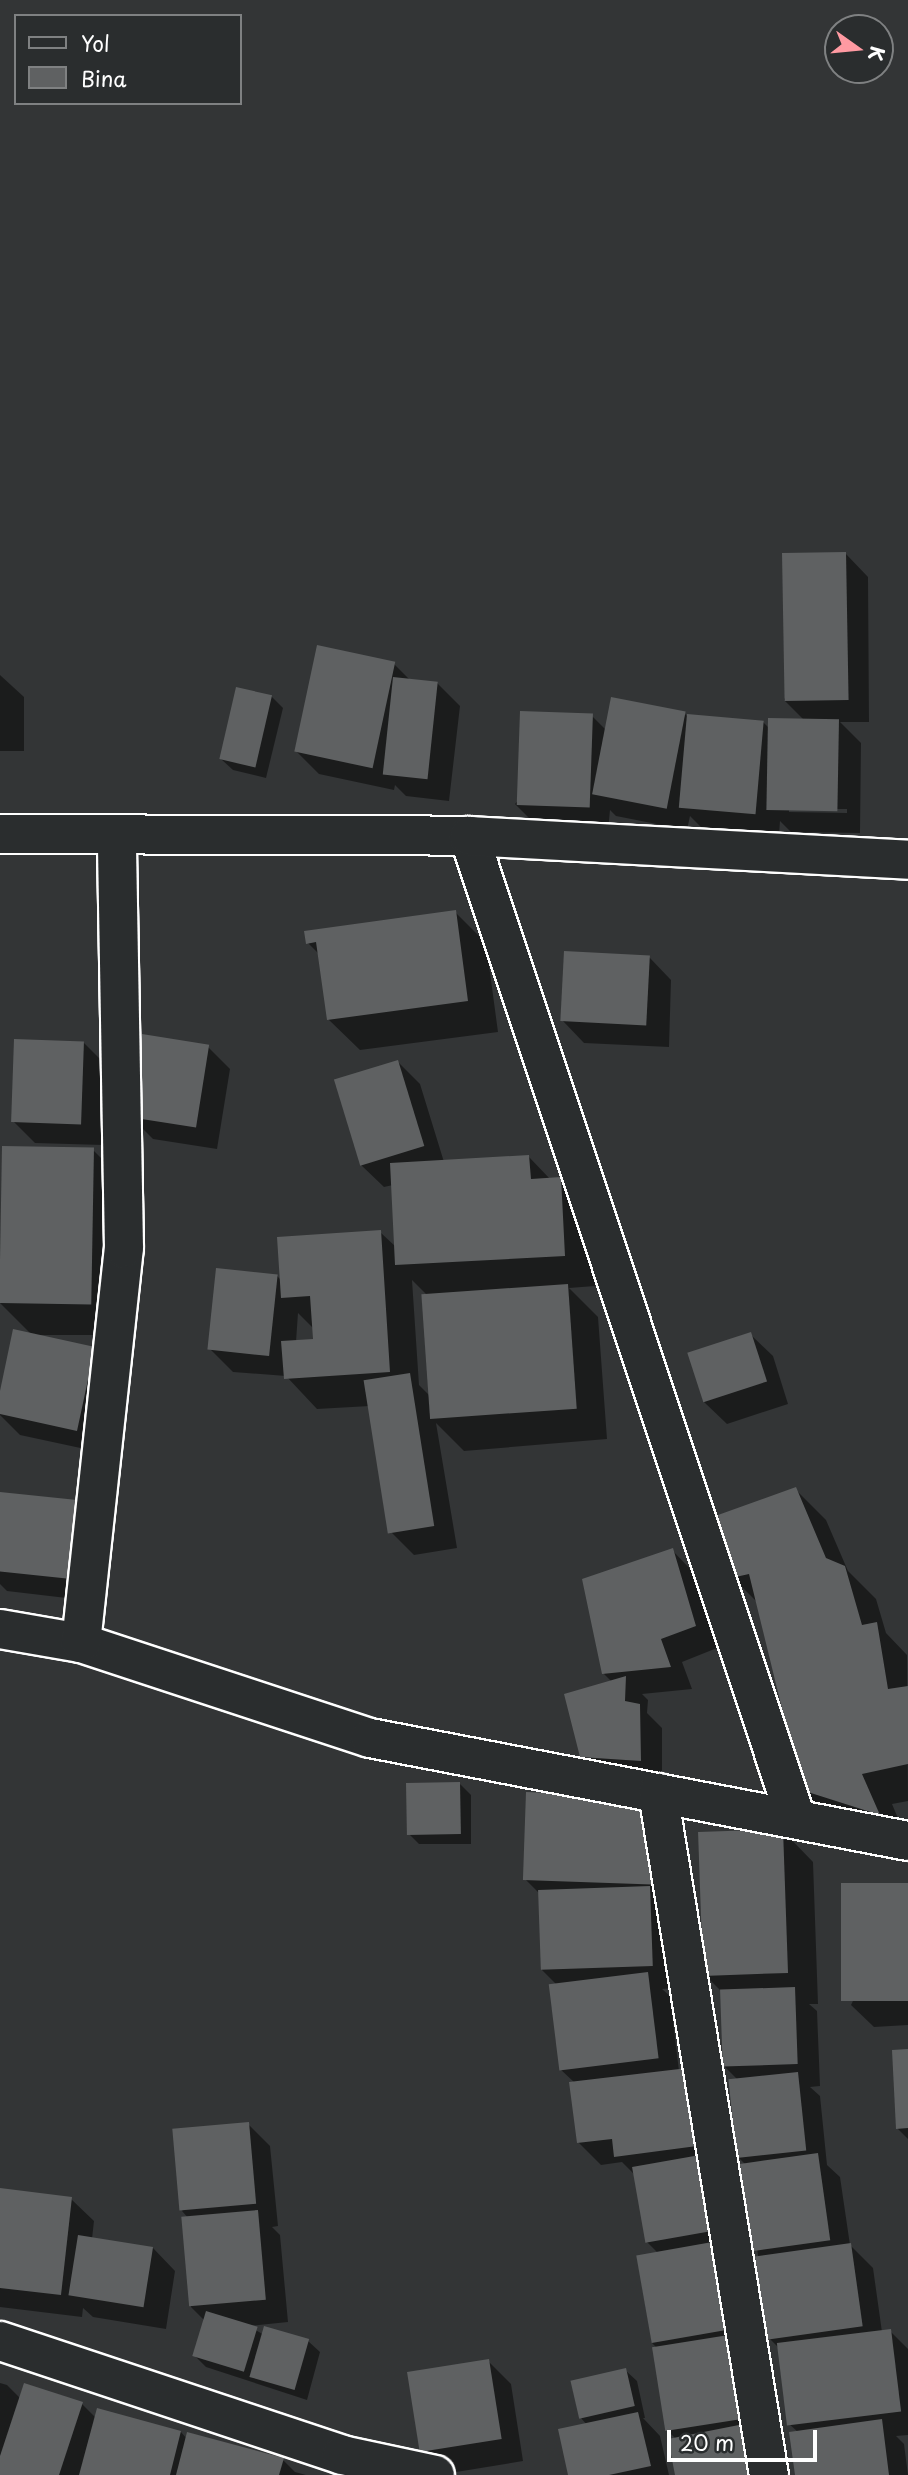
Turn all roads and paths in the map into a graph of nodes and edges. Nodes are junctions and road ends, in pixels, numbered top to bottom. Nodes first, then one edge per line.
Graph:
1 (0, 834) edge
2 (117, 835) junction
3 (469, 836) junction
4 (908, 860) edge
5 (0, 1629) edge
6 (81, 1643) junction
7 (658, 1793) junction
8 (796, 1819) junction
9 (908, 1841) edge
10 (0, 2341) edge
11 (435, 2475) edge
12 (769, 2475) edge

1 - 2 street
2 - 3 street
2 - 6 street
3 - 4 street
3 - 8 street
5 - 6 street
6 - 7 street
7 - 8 street
7 - 12 street
8 - 9 street
10 - 11 street

